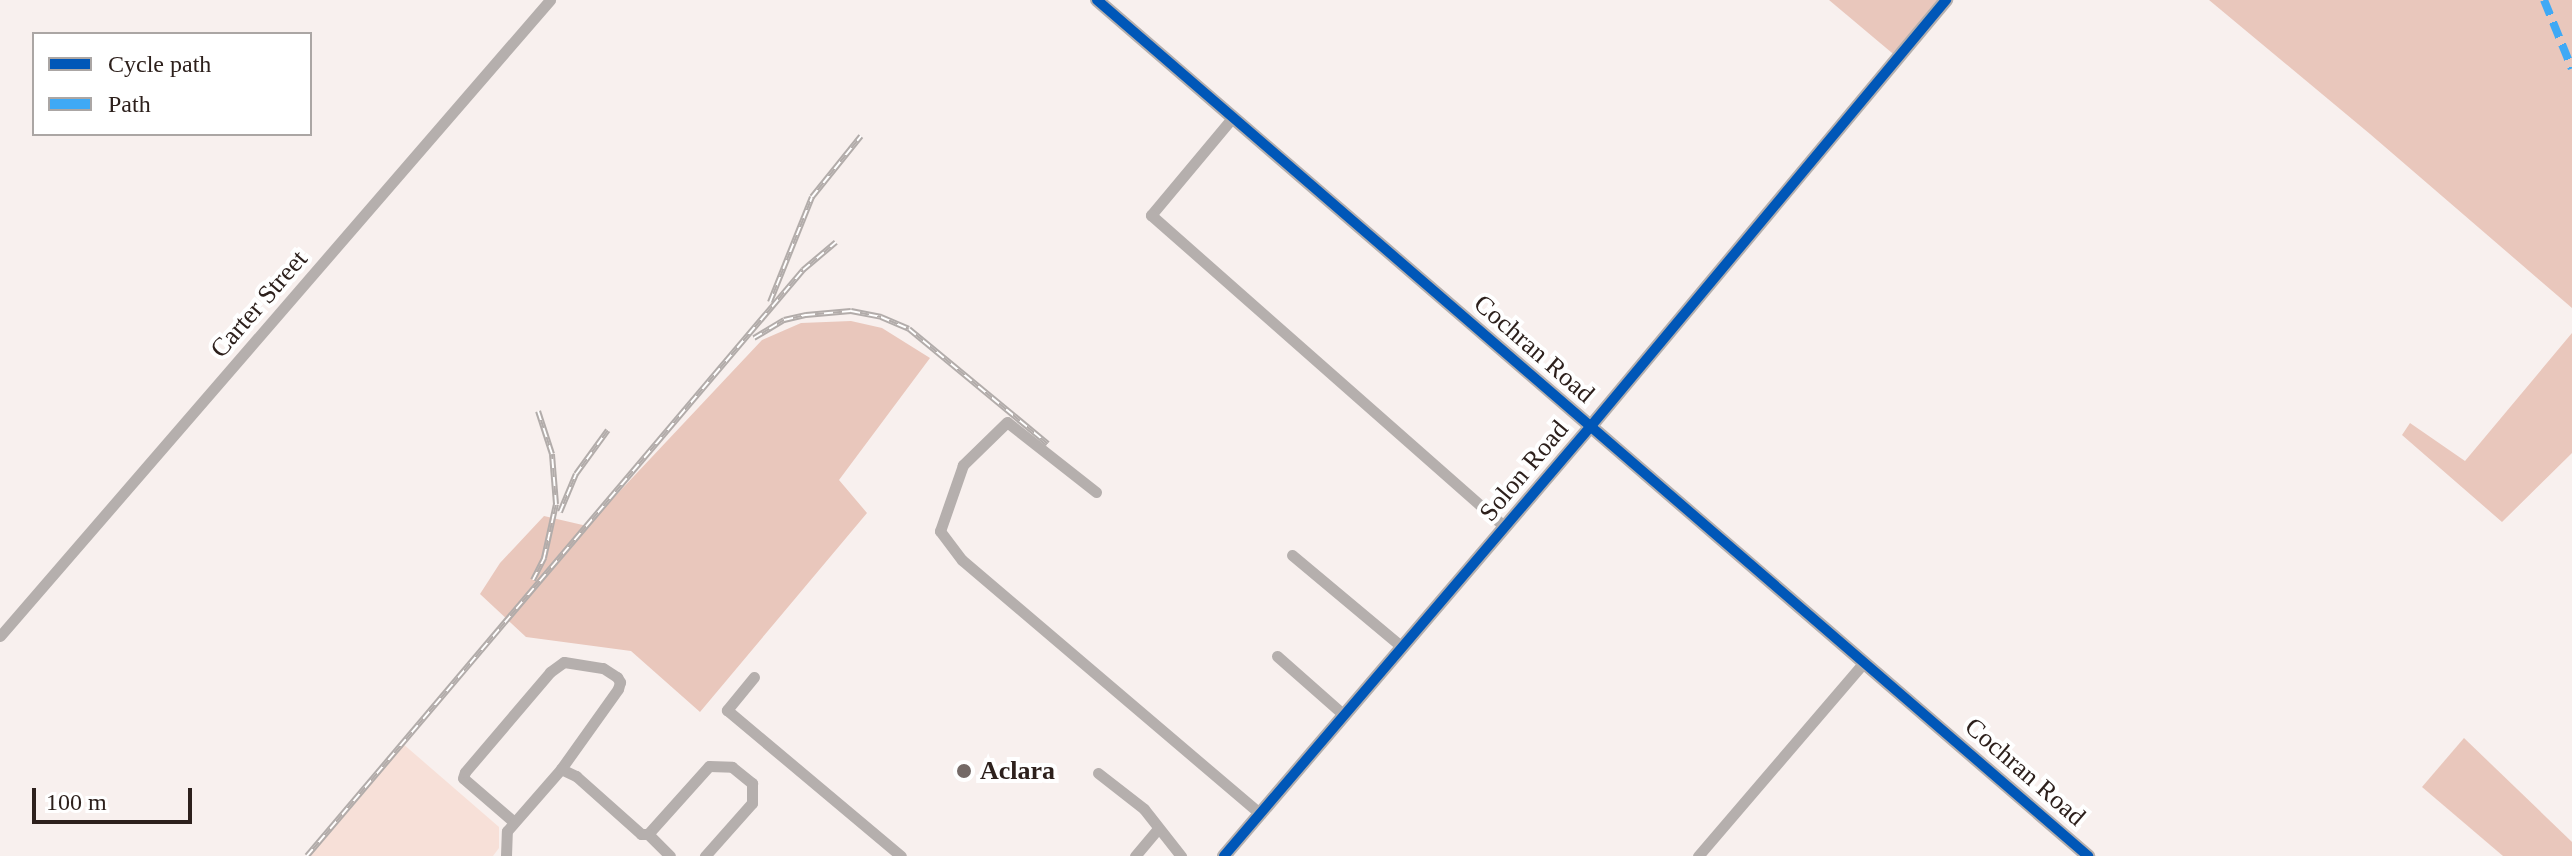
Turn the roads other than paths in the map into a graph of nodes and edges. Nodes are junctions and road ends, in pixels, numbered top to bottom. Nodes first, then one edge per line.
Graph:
1 (550, 0) edge
2 (1097, 0) edge
3 (1946, 0) edge
4 (1233, 117) junction
5 (1591, 426) junction
6 (1096, 492) dead end
7 (1505, 527) junction
8 (1292, 555) dead end
9 (0, 636) edge
10 (1402, 647) junction
11 (1277, 656) dead end
12 (1864, 662) junction
13 (754, 677) dead end
14 (1344, 715) junction
15 (561, 769) junction
16 (1098, 773) dead end
17 (1260, 814) junction
18 (514, 822) junction
19 (1158, 829) junction
20 (648, 834) junction
21 (506, 856) edge
22 (670, 856) edge
23 (705, 856) edge
24 (901, 856) edge
25 (1135, 856) edge
26 (1181, 856) edge
27 (1224, 856) edge
28 (1698, 856) edge
29 (2088, 856) edge

1 - 9 street, Carter Street
2 - 4 street, Cochran Road
3 - 5 street, Solon Road
4 - 5 street, Cochran Road
4 - 7 street
5 - 7 street, Solon Road
5 - 12 street, Cochran Road
6 - 17 street
7 - 10 street, Solon Road
8 - 10 street
10 - 14 street, Solon Road
11 - 14 street
12 - 28 street
12 - 29 street, Cochran Road
13 - 24 street
14 - 17 street, Solon Road
15 - 18 street
15 - 18 street
15 - 20 street
16 - 19 street
17 - 27 street, Solon Road
18 - 21 street
19 - 25 street
19 - 26 street
20 - 22 street
20 - 23 street

